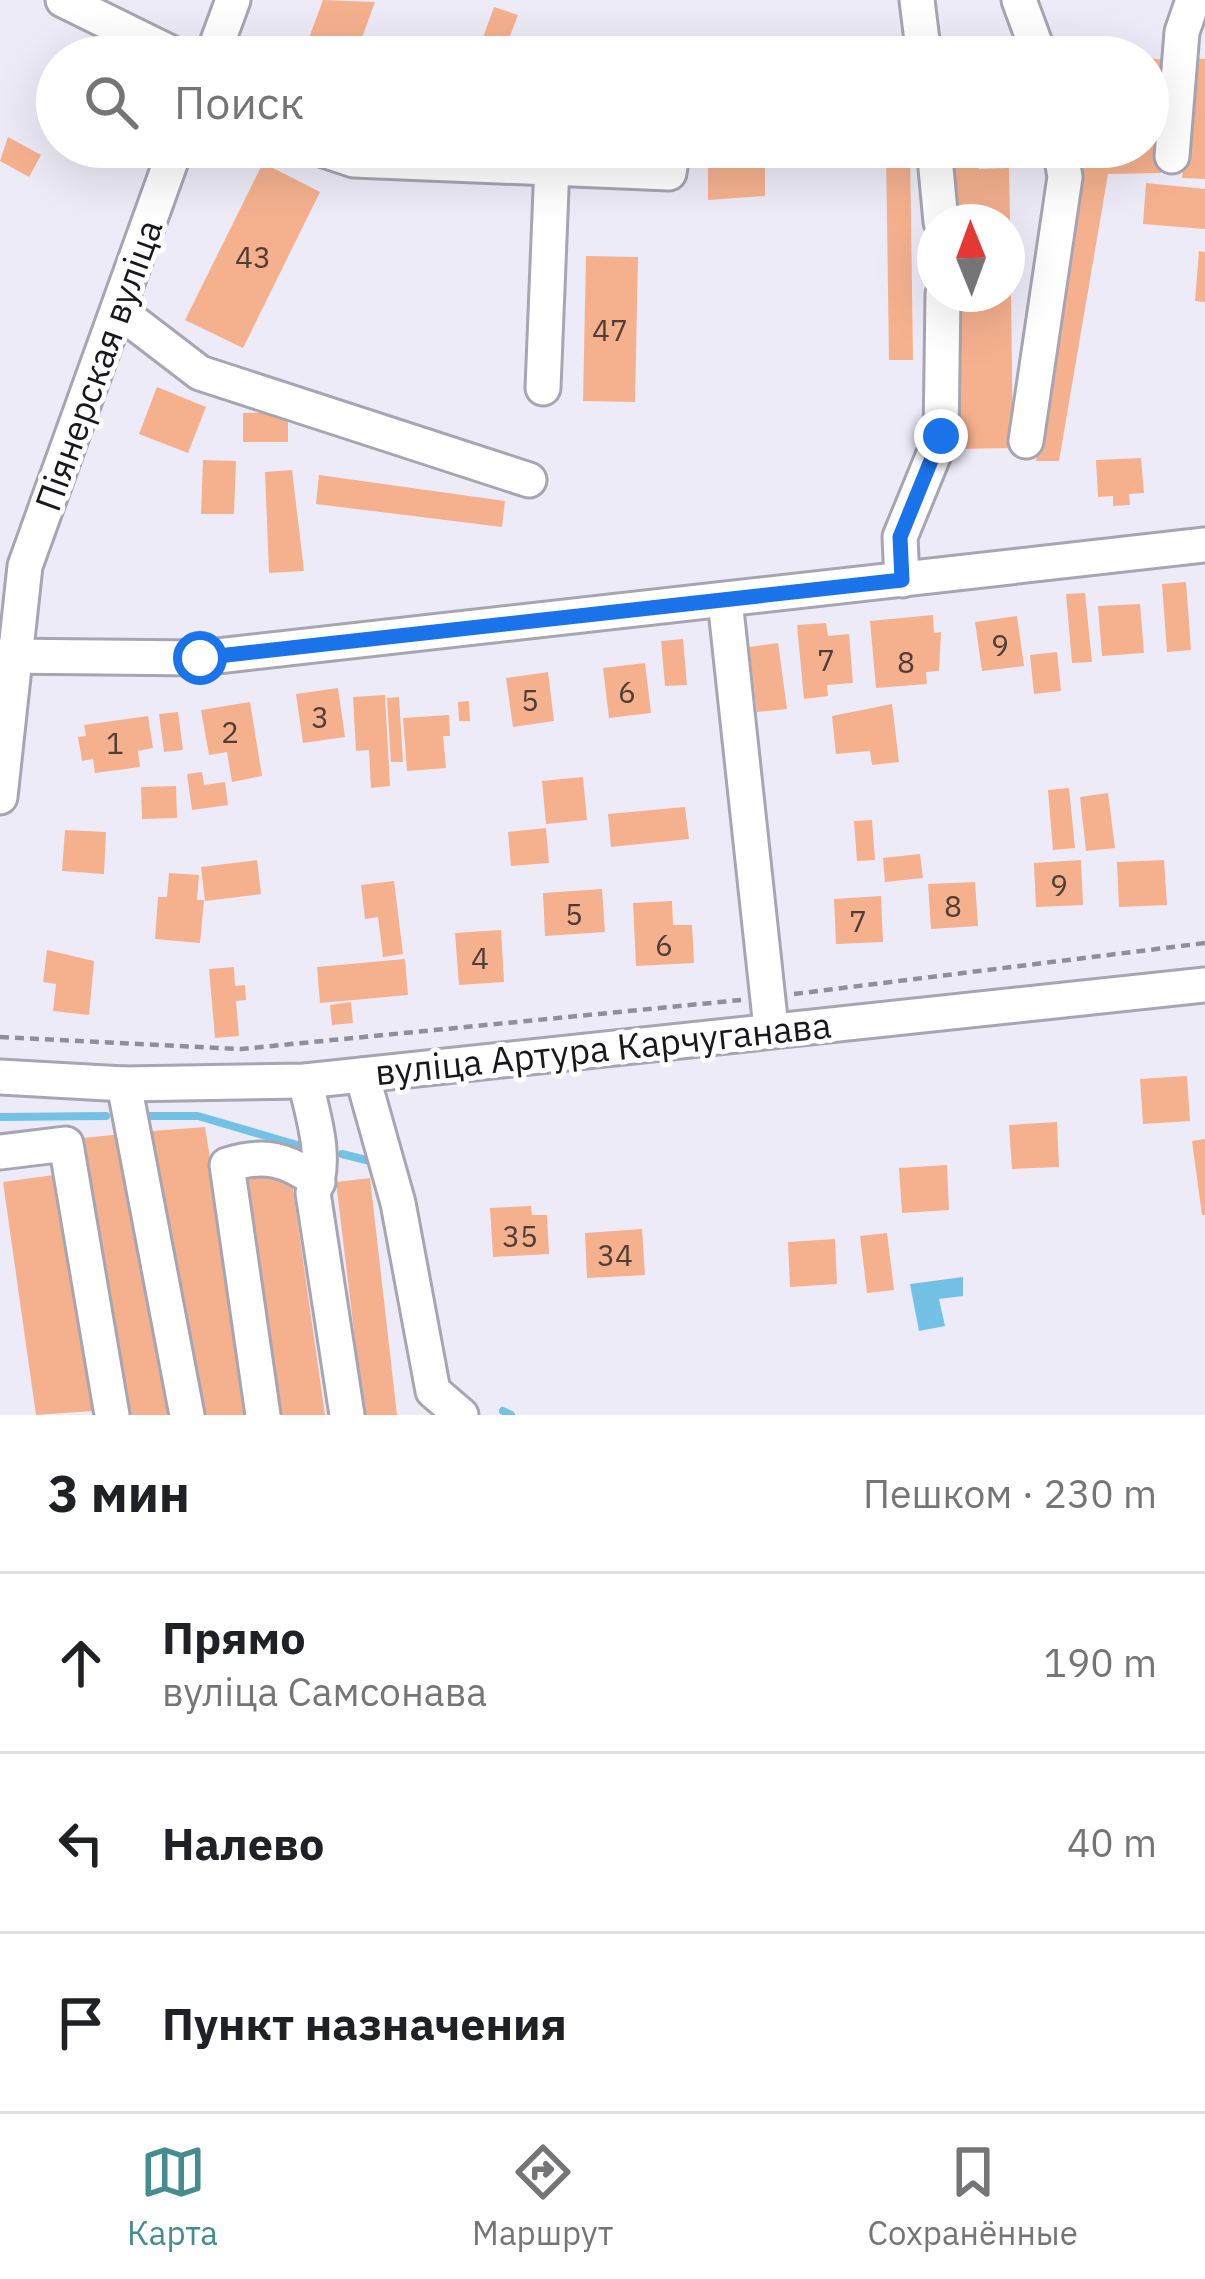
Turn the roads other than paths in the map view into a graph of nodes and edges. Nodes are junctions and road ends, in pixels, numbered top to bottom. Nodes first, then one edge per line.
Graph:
1 (63, 0) edge
2 (233, 0) edge
3 (917, 0) edge
4 (1018, 0) edge
5 (1193, 0) edge
6 (136, 36) edge
7 (220, 36) edge
8 (921, 36) edge
9 (1032, 36) edge
10 (1172, 156) dead end
11 (169, 168) edge
12 (552, 168) edge
13 (596, 168) edge
14 (670, 168) edge
15 (936, 168) edge
16 (1064, 168) edge
17 (939, 204) edge
18 (119, 311) junction
19 (943, 312) edge
20 (543, 388) dead end
21 (1026, 440) dead end
22 (529, 480) dead end
23 (1205, 545) edge
24 (902, 580) junction
25 (725, 600) junction
26 (10, 655) edge
27 (0, 797) edge
28 (1205, 985) edge
29 (770, 1013) junction
30 (362, 1075) junction
31 (0, 1077) edge
32 (305, 1081) junction
33 (124, 1084) junction
34 (0, 1152) edge
35 (318, 1182) junction
36 (112, 1415) edge
37 (187, 1415) edge
38 (262, 1415) edge
39 (347, 1415) edge
40 (461, 1415) edge

1 - 6 street
2 - 7 street
3 - 8 street
4 - 9 street
5 - 10 street
11 - 18 street, Піянерская вуліца
12 - 20 street
13 - 14 street
15 - 17 street
16 - 21 street
18 - 22 street
18 - 26 street, Піянерская вуліца
19 - 24 street
23 - 24 street
24 - 25 street
25 - 26 street
25 - 29 street
26 - 27 street, Піянерская вуліца
28 - 29 street, вуліца Артура Карчуганава
29 - 30 street, вуліца Артура Карчуганава
30 - 32 street, вуліца Артура Карчуганава
30 - 40 street
31 - 33 street, вуліца Артура Карчуганава
32 - 33 street, вуліца Артура Карчуганава
32 - 35 street
33 - 37 street
34 - 36 street
35 - 38 street
35 - 39 street

